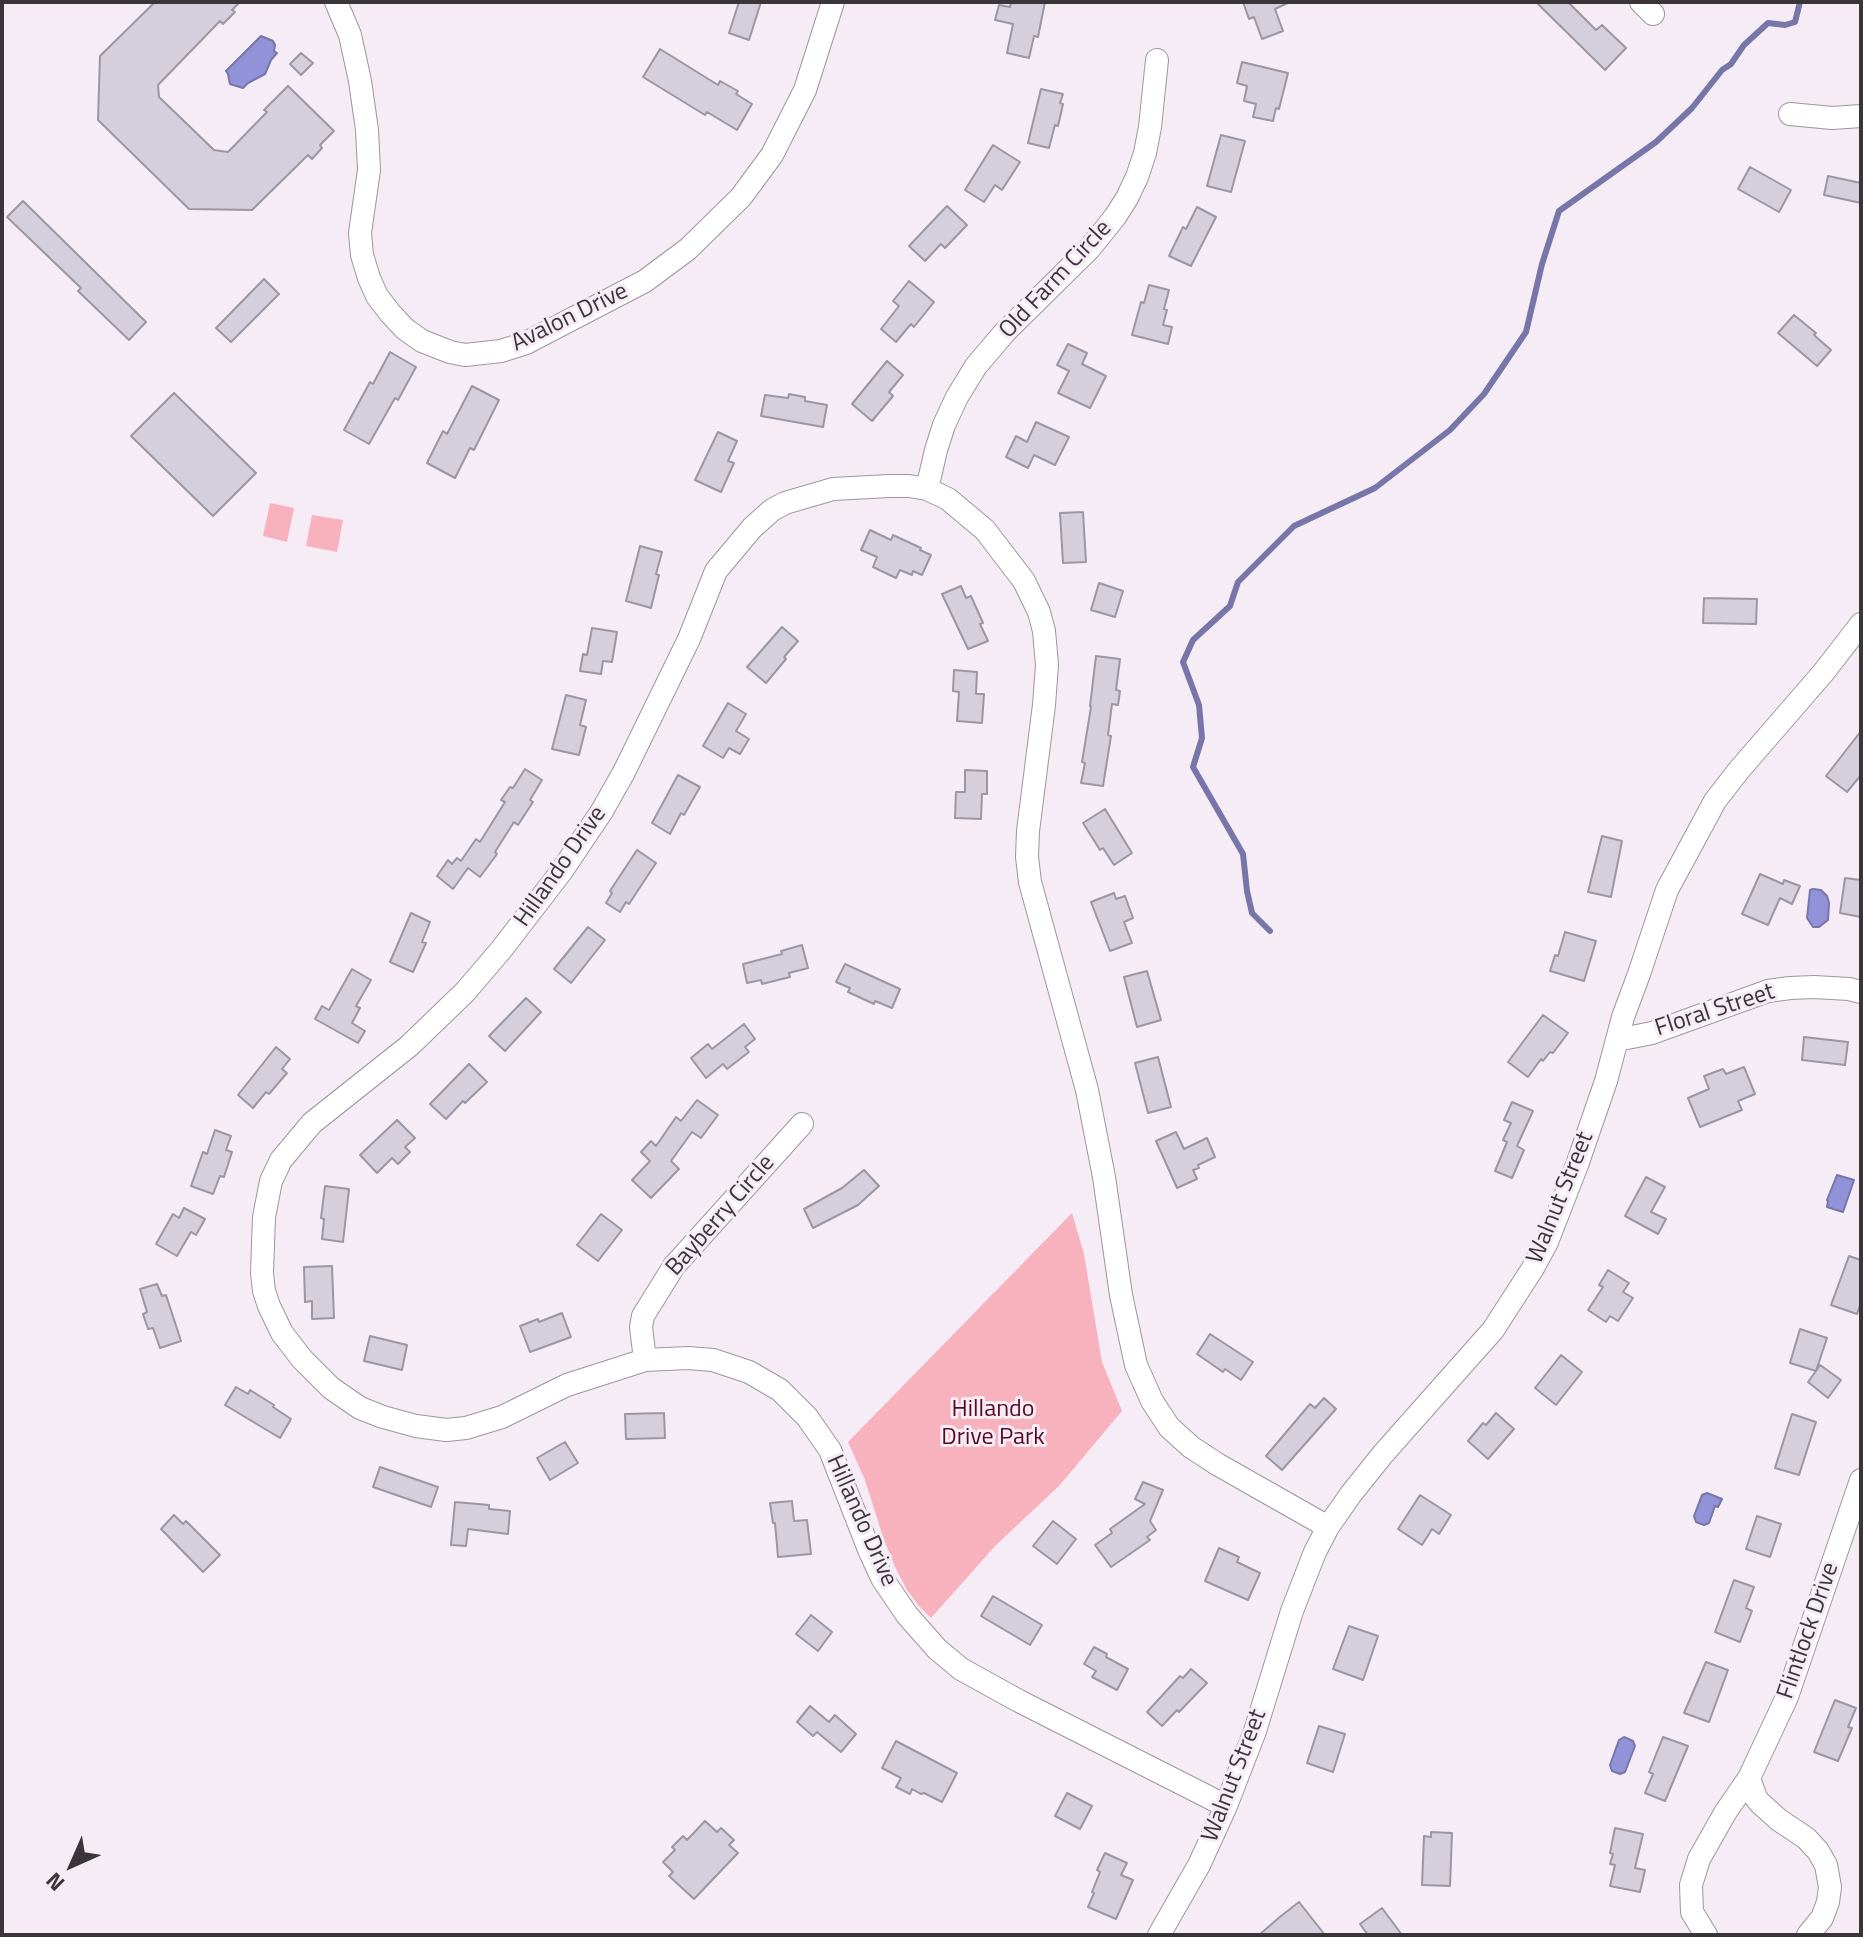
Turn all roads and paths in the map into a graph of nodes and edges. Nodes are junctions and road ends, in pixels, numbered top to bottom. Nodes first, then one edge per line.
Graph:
1 (336, 2) edge
2 (833, 2) edge
3 (1157, 60) dead end
4 (1790, 114) dead end
5 (1861, 116) edge
6 (927, 489) junction
7 (1861, 624) edge
8 (1861, 992) edge
9 (1617, 1040) junction
10 (802, 1124) dead end
11 (645, 1360) junction
12 (1861, 1480) edge
13 (1328, 1527) junction
14 (1749, 1778) junction
15 (1226, 1806) junction
16 (1159, 1935) edge
17 (1706, 1935) edge
18 (1808, 1935) edge

1 - 2 street, Avalon Drive
3 - 6 street, Old Farm Circle
4 - 5 street
6 - 11 street, Hillando Drive
6 - 13 street, Hillando Drive
7 - 9 street, Walnut Street
8 - 9 street, Floral Street
9 - 13 street, Walnut Street
10 - 11 street, Bayberry Circle
11 - 15 street, Hillando Drive
12 - 14 street, Flintlock Drive
13 - 15 street, Walnut Street
14 - 17 street, Flintlock Drive
14 - 18 street
15 - 16 street, Walnut Street

